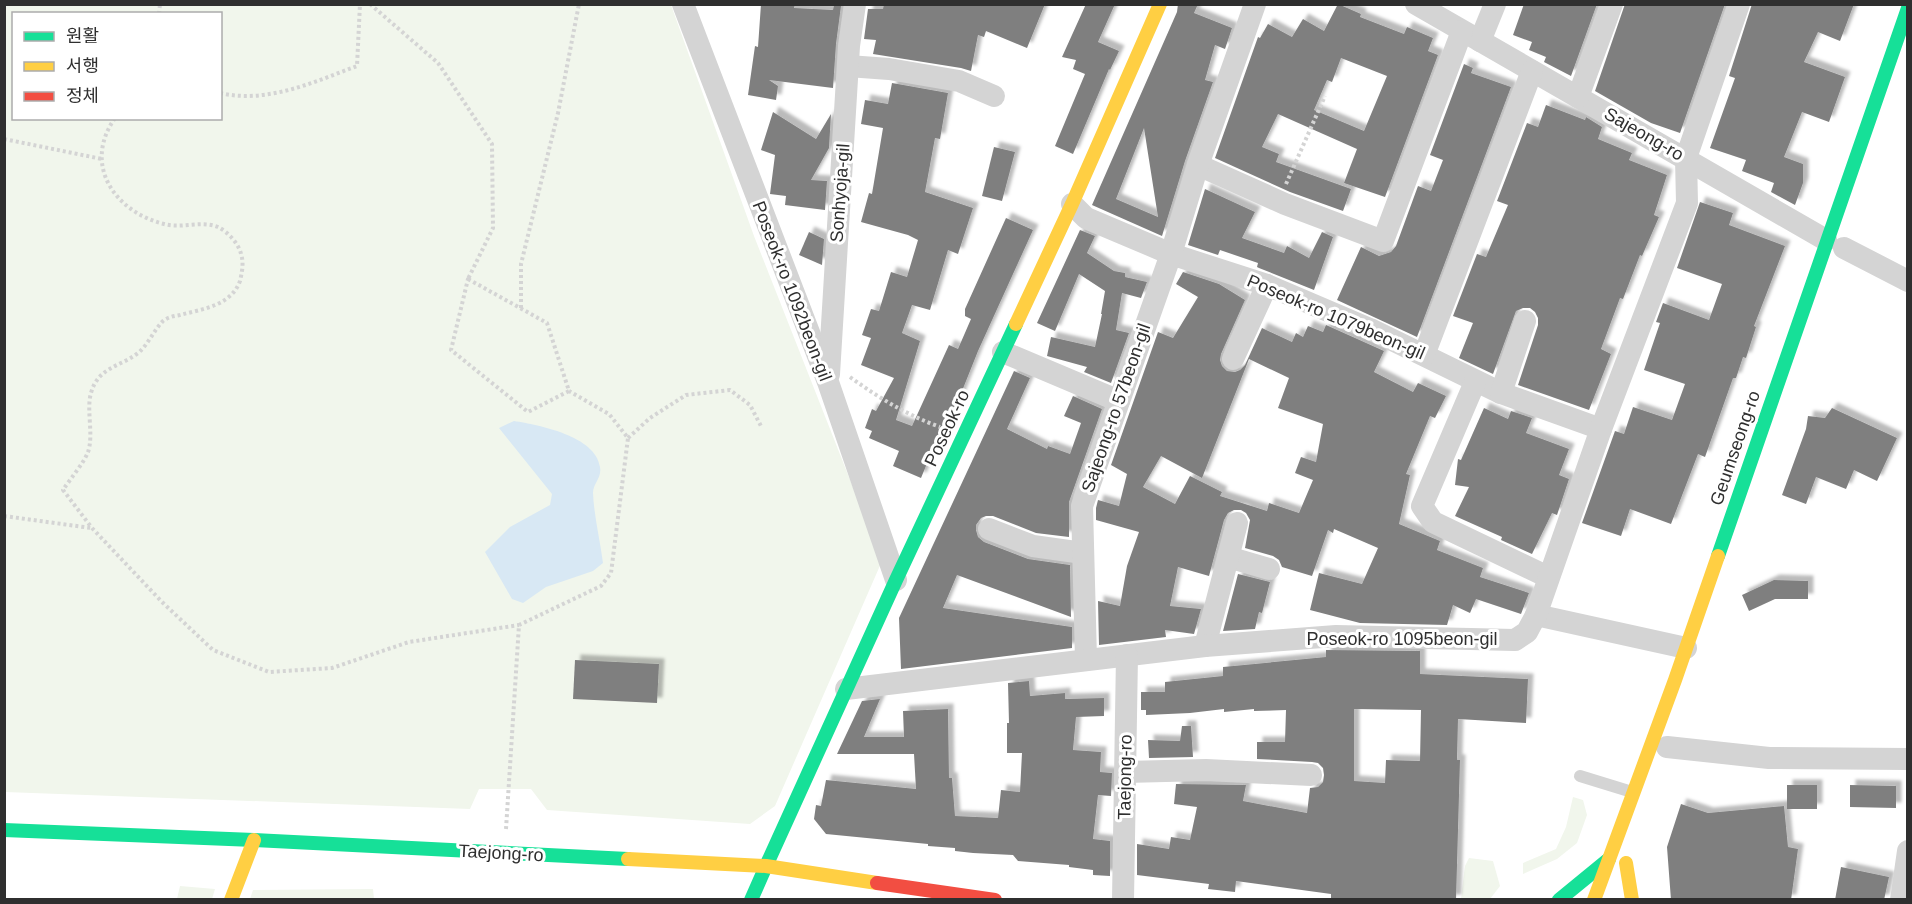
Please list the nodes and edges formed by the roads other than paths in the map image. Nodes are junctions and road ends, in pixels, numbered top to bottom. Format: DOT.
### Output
graph roads {
  1 [pos="683,4"];
  2 [pos="855,4"];
  3 [pos="1160,4"];
  4 [pos="1255,4"];
  5 [pos="1416,4"];
  6 [pos="1495,4"];
  7 [pos="1612,4"];
  8 [pos="1739,4"];
  9 [pos="1908,8"];
  10 [pos="1471,36"];
  11 [pos="848,66"];
  12 [pos="1532,71"];
  13 [pos="994,96"];
  14 [pos="1578,97"];
  15 [pos="1686,158"];
  16 [pos="1198,165"];
  17 [pos="1072,204"];
  18 [pos="1840,246"];
  19 [pos="1171,254"];
  20 [pos="1908,281"];
  21 [pos="1267,285"];
  22 [pos="1525,321"];
  23 [pos="1003,352"];
  24 [pos="1424,355"];
  25 [pos="1233,359"];
  26 [pos="829,372"];
  27 [pos="1475,382"];
  28 [pos="1501,393"];
  29 [pos="1119,401"];
  30 [pos="1601,429"];
  31 [pos="1237,523"];
  32 [pos="989,529"];
  33 [pos="1083,553"];
  34 [pos="1228,557"];
  35 [pos="1269,570"];
  36 [pos="1548,577"];
  37 [pos="896,580"];
  38 [pos="1536,615"];
  39 [pos="1205,646"];
  40 [pos="1686,648"];
  41 [pos="1127,655"];
  42 [pos="1086,659"];
  43 [pos="846,689"];
  44 [pos="1667,747"];
  45 [pos="1908,759"];
  46 [pos="1125,772"];
  47 [pos="1311,775"];
  48 [pos="1580,776"];
  49 [pos="1633,792"];
  50 [pos="1649,798"];
  51 [pos="4,830"];
  52 [pos="254,840"];
  53 [pos="1609,859"];
  54 [pos="1907,865"];
  55 [pos="766,866"];
  56 [pos="1616,890"];
  57 [pos="231,900"];
  58 [pos="751,900"];
  59 [pos="995,900"];
  60 [pos="1123,900"];
  61 [pos="1560,900"];
  62 [pos="1594,900"];
  63 [pos="1632,900"];
  64 [pos="1901,900"];
  1 -- 26 [label="street, Poseok-ro 1092beon-gil"];
  2 -- 11 [label="street, Sonhyoja-gil"];
  3 -- 17 [label="main road, Poseok-ro"];
  4 -- 16 [label="street, Sajeong-ro 57beon-gil"];
  5 -- 10 [label="street, Sajeong-ro"];
  6 -- 10 [label="street"];
  7 -- 14 [label="street"];
  8 -- 15 [label="street"];
  9 -- 18 [label="main road, Geumseong-ro"];
  10 -- 12 [label="street, Sajeong-ro"];
  10 -- 16 [label="street"];
  11 -- 13 [label="street"];
  11 -- 26 [label="street, Sonhyoja-gil"];
  12 -- 14 [label="street, Sajeong-ro"];
  12 -- 24 [label="street"];
  14 -- 15 [label="street, Sajeong-ro"];
  15 -- 18 [label="street, Sajeong-ro"];
  15 -- 30 [label="street, Poseok-ro 1095beon-gil"];
  16 -- 19 [label="street, Sajeong-ro 57beon-gil"];
  17 -- 19 [label="street, Poseok-ro 1079beon-gil"];
  17 -- 23 [label="main road, Poseok-ro"];
  18 -- 20 [label="street, Sajeong-ro"];
  18 -- 40 [label="main road, Geumseong-ro"];
  19 -- 21 [label="street, Poseok-ro 1079beon-gil"];
  19 -- 29 [label="street, Sajeong-ro 57beon-gil"];
  21 -- 24 [label="street, Poseok-ro 1079beon-gil"];
  21 -- 25 [label="street"];
  22 -- 28 [label="street"];
  23 -- 29 [label="street"];
  23 -- 37 [label="main road, Poseok-ro"];
  24 -- 27 [label="street, Poseok-ro 1079beon-gil"];
  26 -- 37 [label="street, Poseok-ro 1092beon-gil"];
  27 -- 28 [label="street, Poseok-ro 1079beon-gil"];
  27 -- 36 [label="street"];
  28 -- 30 [label="street, Poseok-ro 1079beon-gil"];
  29 -- 33 [label="street, Sajeong-ro 57beon-gil"];
  30 -- 36 [label="street, Poseok-ro 1095beon-gil"];
  31 -- 34 [label="street"];
  32 -- 33 [label="street"];
  33 -- 42 [label="street, Sajeong-ro 57beon-gil"];
  34 -- 35 [label="street"];
  34 -- 39 [label="street"];
  36 -- 38 [label="street, Poseok-ro 1095beon-gil"];
  37 -- 43 [label="main road, Poseok-ro"];
  38 -- 39 [label="street, Poseok-ro 1095beon-gil"];
  38 -- 40 [label="street"];
  39 -- 41 [label="street, Poseok-ro 1095beon-gil"];
  40 -- 49 [label="main road, Geumseong-ro"];
  41 -- 42 [label="street, Poseok-ro 1095beon-gil"];
  41 -- 46 [label="street, Taejong-ro"];
  42 -- 43 [label="street, Poseok-ro 1095beon-gil"];
  43 -- 55 [label="main road, Poseok-ro"];
  44 -- 45 [label="street"];
  46 -- 47 [label="street"];
  46 -- 60 [label="street, Taejong-ro"];
  48 -- 49 [label="lane"];
  49 -- 50 [label="main road"];
  49 -- 53 [label="main road, Geumseong-ro"];
  51 -- 52 [label="main road, Taejong-ro"];
  52 -- 55 [label="main road, Taejong-ro"];
  52 -- 57 [label="main road"];
  53 -- 61 [label="main road"];
  53 -- 62 [label="main road, Geumseong-ro"];
  54 -- 64 [label="street"];
  55 -- 58 [label="main road, Poseok-ro"];
  55 -- 59 [label="main road, Taejong-ro"];
  56 -- 63 [label="main road"];
}
